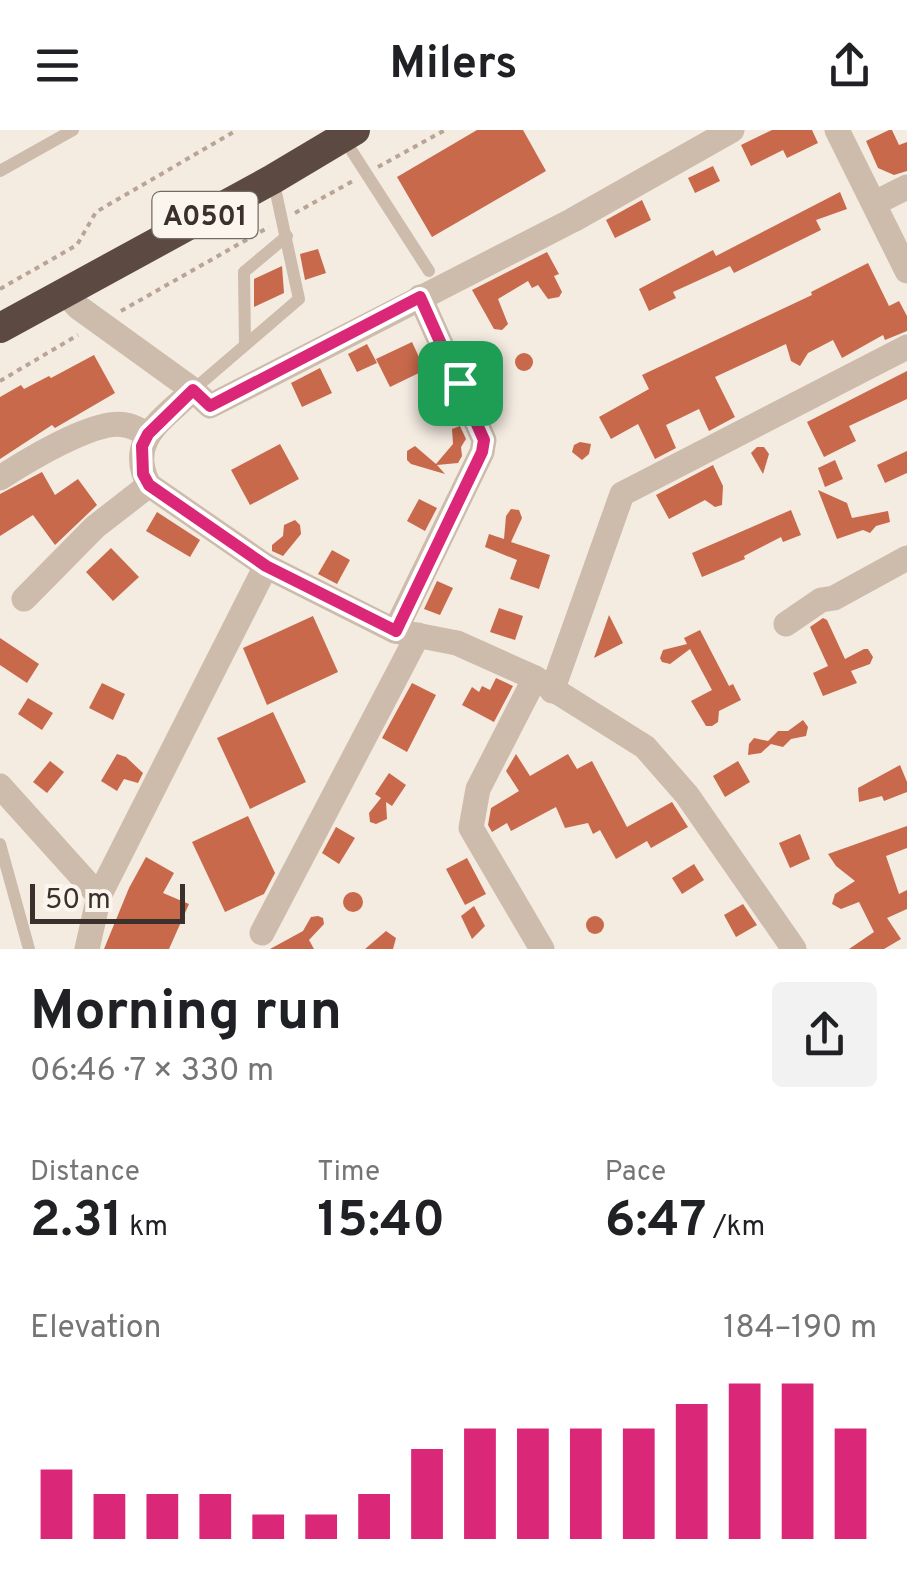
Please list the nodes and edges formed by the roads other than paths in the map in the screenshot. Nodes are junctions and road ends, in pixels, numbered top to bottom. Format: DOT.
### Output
graph roads {
  1 [pos="72,130"];
  2 [pos="732,130"];
  3 [pos="837,130"];
  4 [pos="349,134"];
  5 [pos="0,171"];
  6 [pos="272,180"];
  7 [pos="907,188"];
  8 [pos="876,202"];
  9 [pos="287,236"];
  10 [pos="429,271"];
  11 [pos="907,272"];
  12 [pos="64,292"];
  13 [pos="420,297"];
  14 [pos="0,328"];
  15 [pos="245,345"];
  16 [pos="907,347"];
  17 [pos="193,390"];
  18 [pos="148,434"];
  19 [pos="0,478"];
  20 [pos="149,485"];
  21 [pos="907,558"];
  22 [pos="266,566"];
  23 [pos="24,599"];
  24 [pos="786,624"];
  25 [pos="407,633"];
  26 [pos="544,685"];
  27 [pos="0,786"];
  28 [pos="0,844"];
  29 [pos="99,896"];
  30 [pos="262,933"];
  31 [pos="29,949"];
  32 [pos="87,949"];
  33 [pos="542,949"];
  34 [pos="794,949"];
  1 -- 5 [label="lane"];
  2 -- 13 [label="street"];
  3 -- 8 [label="street"];
  4 -- 6 [label="highway, A0501"];
  4 -- 10 [label="lane"];
  6 -- 9 [label="lane"];
  6 -- 12 [label="highway, A0501"];
  7 -- 8 [label="street"];
  8 -- 11 [label="street"];
  9 -- 15 [label="lane"];
  9 -- 15 [label="lane"];
  12 -- 14 [label="highway, A0501"];
  12 -- 17 [label="street"];
  13 -- 17 [label="street"];
  13 -- 25 [label="street"];
  15 -- 17 [label="lane"];
  16 -- 26 [label="street"];
  17 -- 18 [label="street"];
  18 -- 19 [label="street"];
  18 -- 20 [label="street"];
  20 -- 22 [label="street"];
  20 -- 23 [label="street"];
  21 -- 24 [label="street"];
  22 -- 25 [label="street"];
  22 -- 29 [label="street"];
  25 -- 26 [label="street"];
  25 -- 30 [label="street"];
  26 -- 33 [label="street"];
  26 -- 34 [label="street"];
  27 -- 29 [label="street"];
  28 -- 31 [label="lane"];
  29 -- 32 [label="street"];
}
